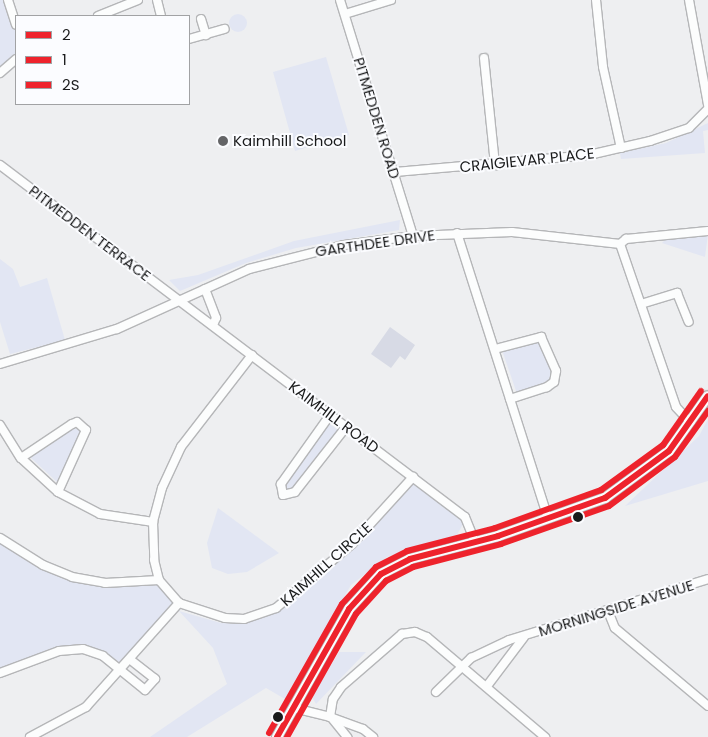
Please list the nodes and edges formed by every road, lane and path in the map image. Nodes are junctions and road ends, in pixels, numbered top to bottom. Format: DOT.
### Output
graph roads {
  1 [pos="8,0"];
  2 [pos="138,0"];
  3 [pos="157,0"];
  4 [pos="340,0"];
  5 [pos="391,0"];
  6 [pos="596,0"];
  7 [pos="690,0"];
  8 [pos="116,4"];
  9 [pos="345,14"];
  10 [pos="100,15"];
  11 [pos="161,15"];
  12 [pos="201,19"];
  13 [pos="15,22"];
  14 [pos="225,29"];
  15 [pos="206,35"];
  16 [pos="190,40"];
  17 [pos="484,58"];
  18 [pos="15,61"];
  19 [pos="0,73"];
  20 [pos="708,105"];
  21 [pos="708,109"];
  22 [pos="621,148"];
  23 [pos="0,165"];
  24 [pos="495,165"];
  25 [pos="395,172"];
  26 [pos="708,231"];
  27 [pos="457,233"];
  28 [pos="413,236"];
  29 [pos="620,244"];
  30 [pos="204,288"];
  31 [pos="180,301"];
  32 [pos="641,304"];
  33 [pos="689,322"];
  34 [pos="213,325"];
  35 [pos="495,348"];
  36 [pos="252,356"];
  37 [pos="0,364"];
  38 [pos="708,396"];
  39 [pos="510,399"];
  40 [pos="330,415"];
  41 [pos="690,422"];
  42 [pos="0,425"];
  43 [pos="346,427"];
  44 [pos="21,458"];
  45 [pos="413,477"];
  46 [pos="58,492"];
  47 [pos="548,519"];
  48 [pos="152,522"];
  49 [pos="0,538"];
  50 [pos="475,542"];
  51 [pos="159,580"];
  52 [pos="708,580"];
  53 [pos="179,603"];
  54 [pos="608,611"];
  55 [pos="524,637"];
  56 [pos="131,660"];
  57 [pos="461,665"];
  58 [pos="122,671"];
  59 [pos="0,673"];
  60 [pos="487,686"];
  61 [pos="436,692"];
  62 [pos="708,706"];
  63 [pos="294,708"];
  64 [pos="330,717"];
  65 [pos="30,737"];
  66 [pos="277,737"];
  67 [pos="347,737"];
  68 [pos="373,737"];
  69 [pos="545,737"];
  1 -- 13 [label="street"];
  2 -- 8 [label="street"];
  3 -- 11 [label="street"];
  4 -- 9 [label="street, PITMEDDEN ROAD"];
  5 -- 9 [label="street"];
  6 -- 22 [label="street"];
  7 -- 20 [label="street"];
  8 -- 10 [label="street"];
  9 -- 25 [label="street, PITMEDDEN ROAD"];
  12 -- 15 [label="street"];
  14 -- 15 [label="street"];
  15 -- 16 [label="street"];
  17 -- 24 [label="street"];
  18 -- 19 [label="street"];
  21 -- 22 [label="street, CRAIGIEVAR PLACE"];
  22 -- 24 [label="street, CRAIGIEVAR PLACE"];
  23 -- 31 [label="street, PITMEDDEN TERRACE"];
  24 -- 25 [label="street, CRAIGIEVAR PLACE"];
  25 -- 28 [label="street, PITMEDDEN ROAD"];
  26 -- 29 [label="street, GARTHDEE DRIVE"];
  27 -- 28 [label="street, GARTHDEE DRIVE"];
  27 -- 29 [label="street, GARTHDEE DRIVE"];
  27 -- 35 [label="street"];
  28 -- 30 [label="street, GARTHDEE DRIVE"];
  29 -- 32 [label="street"];
  30 -- 31 [label="street, GARTHDEE DRIVE"];
  30 -- 34 [label="street"];
  31 -- 34 [label="street, KAIMHILL ROAD"];
  31 -- 37 [label="street, GARTHDEE DRIVE"];
  32 -- 33 [label="street"];
  32 -- 41 [label="street"];
  34 -- 36 [label="street, KAIMHILL ROAD"];
  35 -- 39 [label="street"];
  35 -- 39 [label="street"];
  36 -- 40 [label="street, KAIMHILL ROAD"];
  36 -- 48 [label="street"];
  38 -- 41 [label="street"];
  39 -- 47 [label="street"];
  40 -- 43 [label="street, KAIMHILL ROAD"];
  40 -- 43 [label="street"];
  41 -- 47 [label="street"];
  42 -- 44 [label="street"];
  43 -- 45 [label="street, KAIMHILL ROAD"];
  44 -- 46 [label="street"];
  44 -- 46 [label="street"];
  45 -- 50 [label="street, KAIMHILL ROAD"];
  45 -- 53 [label="street, KAIMHILL CIRCLE"];
  46 -- 48 [label="street"];
  47 -- 50 [label="street"];
  48 -- 51 [label="street"];
  49 -- 51 [label="street"];
  50 -- 63 [label="street"];
  51 -- 53 [label="street"];
  52 -- 54 [label="street, MORNINGSIDE AVENUE"];
  53 -- 56 [label="street"];
  54 -- 55 [label="street, MORNINGSIDE AVENUE"];
  54 -- 62 [label="street"];
  55 -- 57 [label="street, MORNINGSIDE AVENUE"];
  55 -- 60 [label="street, MORNINGSIDE AVENUE"];
  56 -- 58 [label="street"];
  56 -- 58 [label="street"];
  57 -- 60 [label="street"];
  57 -- 61 [label="street, MORNINGSIDE AVENUE"];
  57 -- 64 [label="street"];
  58 -- 59 [label="street"];
  58 -- 65 [label="street"];
  60 -- 69 [label="street"];
  63 -- 64 [label="street"];
  63 -- 66 [label="street"];
  64 -- 67 [label="street"];
  64 -- 68 [label="street"];
}
